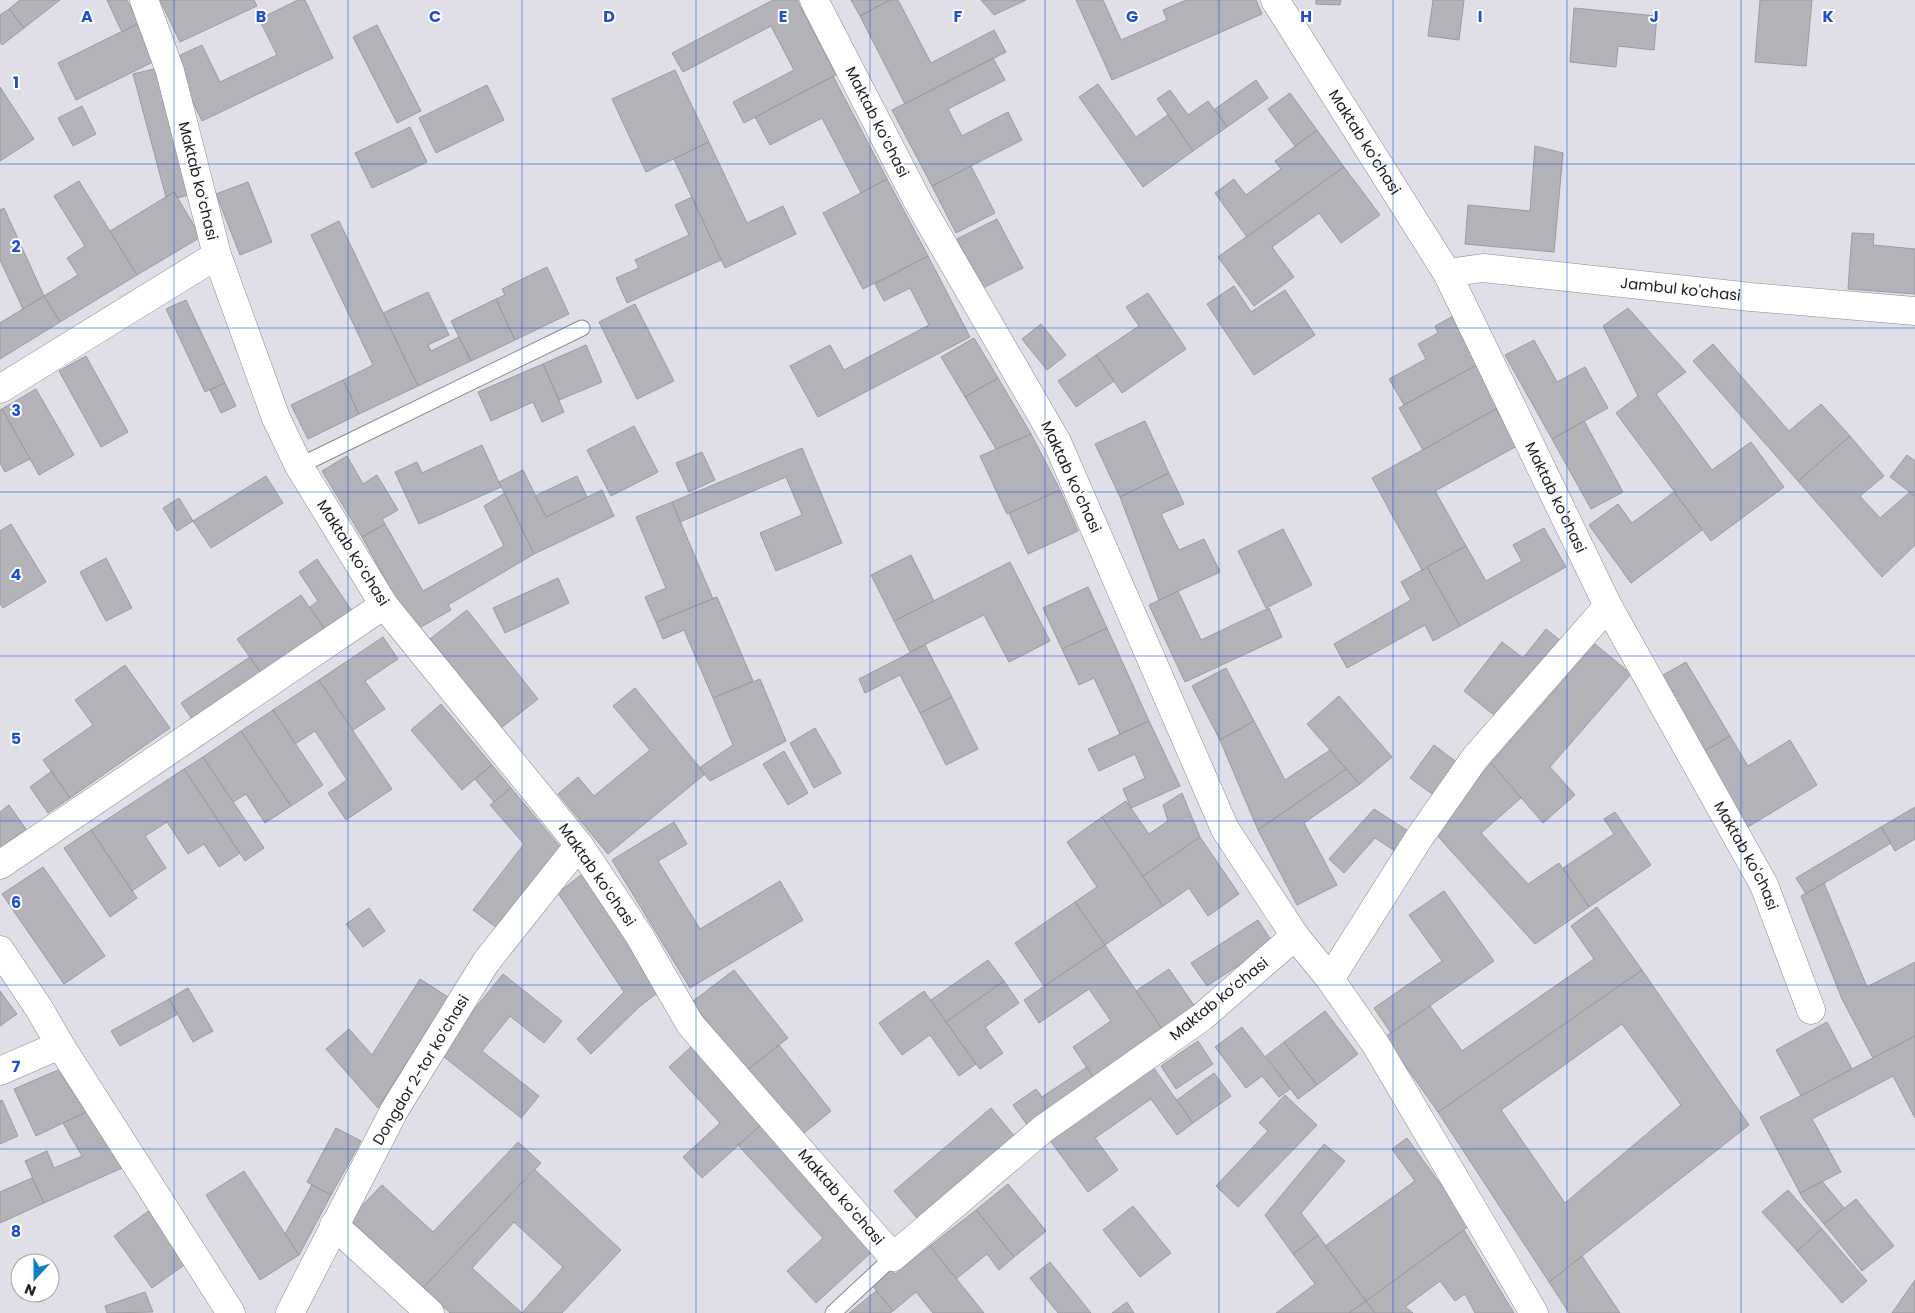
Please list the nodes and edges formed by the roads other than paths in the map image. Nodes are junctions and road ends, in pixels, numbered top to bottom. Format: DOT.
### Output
graph roads {
  1 [pos="144,0"];
  2 [pos="814,0"];
  3 [pos="1275,0"];
  4 [pos="216,255"];
  5 [pos="1447,273"];
  6 [pos="1915,311"];
  7 [pos="582,328"];
  8 [pos="0,390"];
  9 [pos="299,466"];
  10 [pos="384,605"];
  11 [pos="1608,606"];
  12 [pos="579,845"];
  13 [pos="0,865"];
  14 [pos="1295,936"];
  15 [pos="0,950"];
  16 [pos="1330,979"];
  17 [pos="1811,1010"];
  18 [pos="60,1045"];
  19 [pos="0,1071"];
  20 [pos="334,1225"];
  21 [pos="893,1257"];
  22 [pos="231,1313"];
  23 [pos="290,1313"];
  24 [pos="430,1313"];
  25 [pos="833,1313"];
  26 [pos="1534,1313"];
  1 -- 4 [label="street, Maktab koʻchasi"];
  2 -- 14 [label="street, Maktab koʻchasi"];
  3 -- 5 [label="street, Maktab ko'chasi"];
  4 -- 8 [label="street"];
  4 -- 9 [label="street, Maktab koʻchasi"];
  5 -- 6 [label="street, Jambul ko'chasi"];
  5 -- 11 [label="street, Maktab ko'chasi"];
  7 -- 9 [label="lane"];
  9 -- 10 [label="street, Maktab koʻchasi"];
  10 -- 12 [label="street, Maktab koʻchasi"];
  10 -- 13 [label="street"];
  11 -- 16 [label="street"];
  11 -- 17 [label="street, Maktab ko'chasi"];
  12 -- 20 [label="street, Dongdor 2-tor koʼchasi"];
  12 -- 21 [label="street, Maktab koʻchasi"];
  14 -- 16 [label="street, Maktab koʻchasi"];
  14 -- 21 [label="street, Maktab koʻchasi"];
  15 -- 18 [label="street"];
  16 -- 26 [label="street, Maktab koʻchasi"];
  18 -- 19 [label="street"];
  18 -- 22 [label="street"];
  20 -- 23 [label="street, Dongdor 2-tor koʼchasi"];
  20 -- 24 [label="street"];
  21 -- 25 [label="lane"];
}
